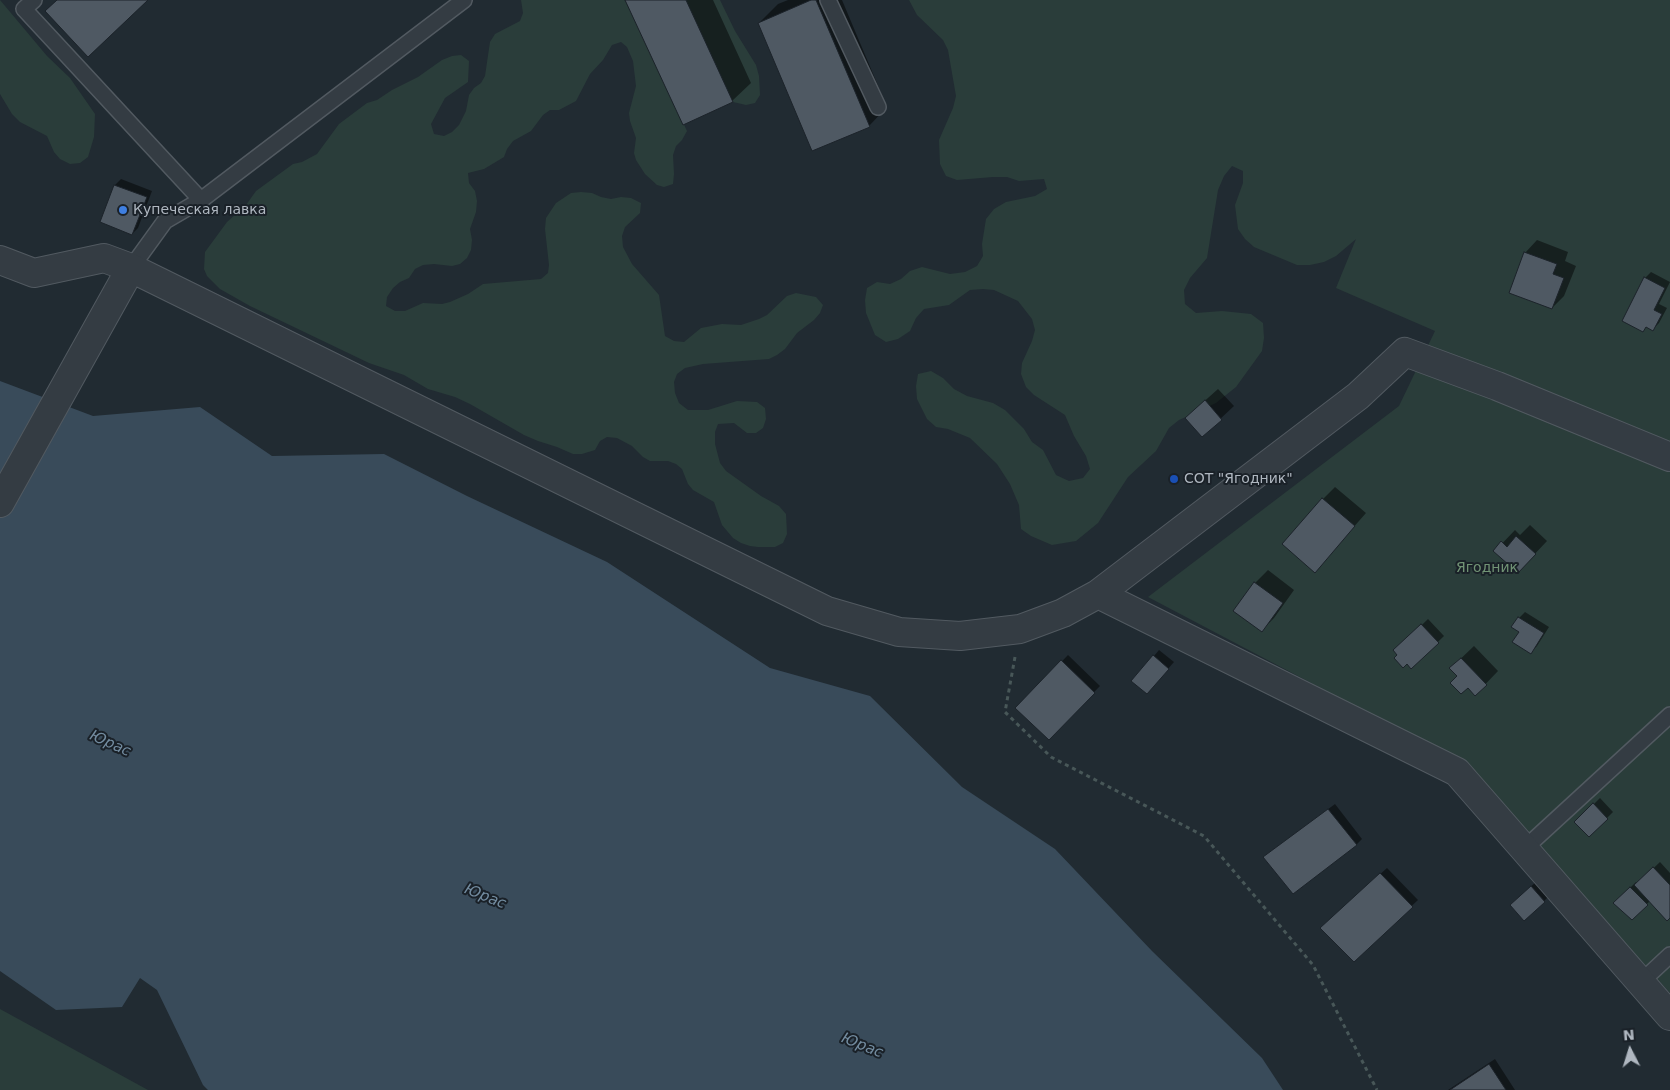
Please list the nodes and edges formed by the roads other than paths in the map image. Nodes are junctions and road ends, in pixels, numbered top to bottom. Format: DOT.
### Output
graph roads {
  1 [pos="464,0"];
  2 [pos="828,0"];
  3 [pos="24,3"];
  4 [pos="878,106"];
  5 [pos="201,200"];
  6 [pos="0,260"];
  7 [pos="131,268"];
  8 [pos="1670,457"];
  9 [pos="0,503"];
  10 [pos="1098,594"];
  11 [pos="1670,715"];
  12 [pos="1524,849"];
  13 [pos="1670,956"];
  14 [pos="1641,982"];
  15 [pos="1670,1016"];
  1 -- 5 [label="lane"];
  2 -- 4 [label="lane"];
  3 -- 5 [label="lane"];
  5 -- 7 [label="lane"];
  6 -- 7 [label="street"];
  7 -- 9 [label="street"];
  7 -- 10 [label="street"];
  8 -- 10 [label="street"];
  10 -- 12 [label="street"];
  11 -- 12 [label="lane"];
  12 -- 14 [label="street"];
  13 -- 14 [label="lane"];
  14 -- 15 [label="street"];
}
